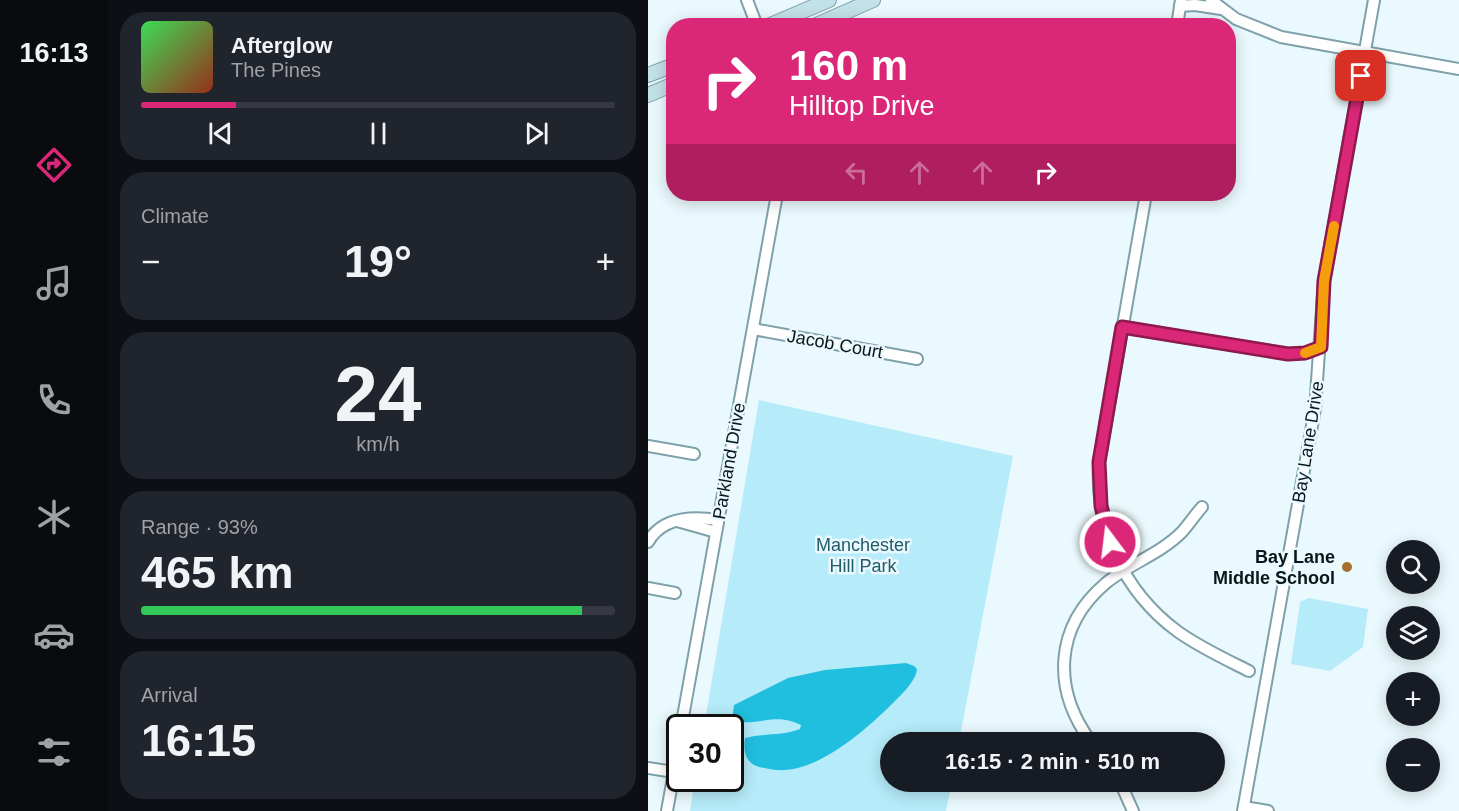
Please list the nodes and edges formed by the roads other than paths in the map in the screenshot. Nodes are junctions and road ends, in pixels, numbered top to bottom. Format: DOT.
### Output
graph roads {
  1 [pos="747,0"];
  2 [pos="829,0"];
  3 [pos="873,0"];
  4 [pos="1211,0"];
  5 [pos="1374,0"];
  6 [pos="1181,3"];
  7 [pos="1221,9"];
  8 [pos="754,18"];
  9 [pos="787,18"];
  10 [pos="832,18"];
  11 [pos="1178,18"];
  12 [pos="1365,52"];
  13 [pos="666,68"];
  14 [pos="1459,69"];
  15 [pos="648,75"];
  16 [pos="666,87"];
  17 [pos="648,95"];
  18 [pos="776,201"];
  19 [pos="1145,201"];
  20 [pos="1122,327"];
  21 [pos="753,329"];
  22 [pos="1321,347"];
  23 [pos="917,359"];
  24 [pos="648,447"];
  25 [pos="694,454"];
  26 [pos="1202,507"];
  27 [pos="718,520"];
  28 [pos="677,521"];
  29 [pos="716,532"];
  30 [pos="649,539"];
  31 [pos="1123,572"];
  32 [pos="648,588"];
  33 [pos="675,593"];
  34 [pos="1249,671"];
  35 [pos="684,714"];
  36 [pos="1084,732"];
  37 [pos="648,768"];
  38 [pos="666,771"];
  39 [pos="670,792"];
  40 [pos="1124,792"];
  41 [pos="1244,809"];
  42 [pos="667,811"];
  43 [pos="1133,811"];
  44 [pos="1268,811"];
  1 -- 8 [label="street"];
  2 -- 9 [label="main road"];
  3 -- 10 [label="main road"];
  4 -- 7 [label="street"];
  5 -- 12 [label="street, Bay Lane Drive"];
  6 -- 7 [label="street"];
  6 -- 11 [label="street"];
  7 -- 12 [label="street"];
  12 -- 14 [label="street"];
  12 -- 22 [label="street, Bay Lane Drive"];
  13 -- 15 [label="main road"];
  16 -- 17 [label="main road"];
  18 -- 21 [label="street, Parkland Drive"];
  19 -- 20 [label="street"];
  20 -- 22 [label="street"];
  20 -- 31 [label="street"];
  21 -- 23 [label="street, Jacob Court"];
  21 -- 27 [label="street, Parkland Drive"];
  22 -- 41 [label="street, Bay Lane Drive"];
  24 -- 25 [label="street"];
  26 -- 31 [label="street"];
  27 -- 28 [label="street"];
  27 -- 29 [label="street, Parkland Drive"];
  28 -- 29 [label="street"];
  28 -- 30 [label="street"];
  29 -- 35 [label="street, Parkland Drive"];
  31 -- 34 [label="street"];
  31 -- 36 [label="street"];
  32 -- 33 [label="street"];
  37 -- 38 [label="street"];
  39 -- 42 [label="street"];
  40 -- 43 [label="street"];
  41 -- 44 [label="street"];
}
